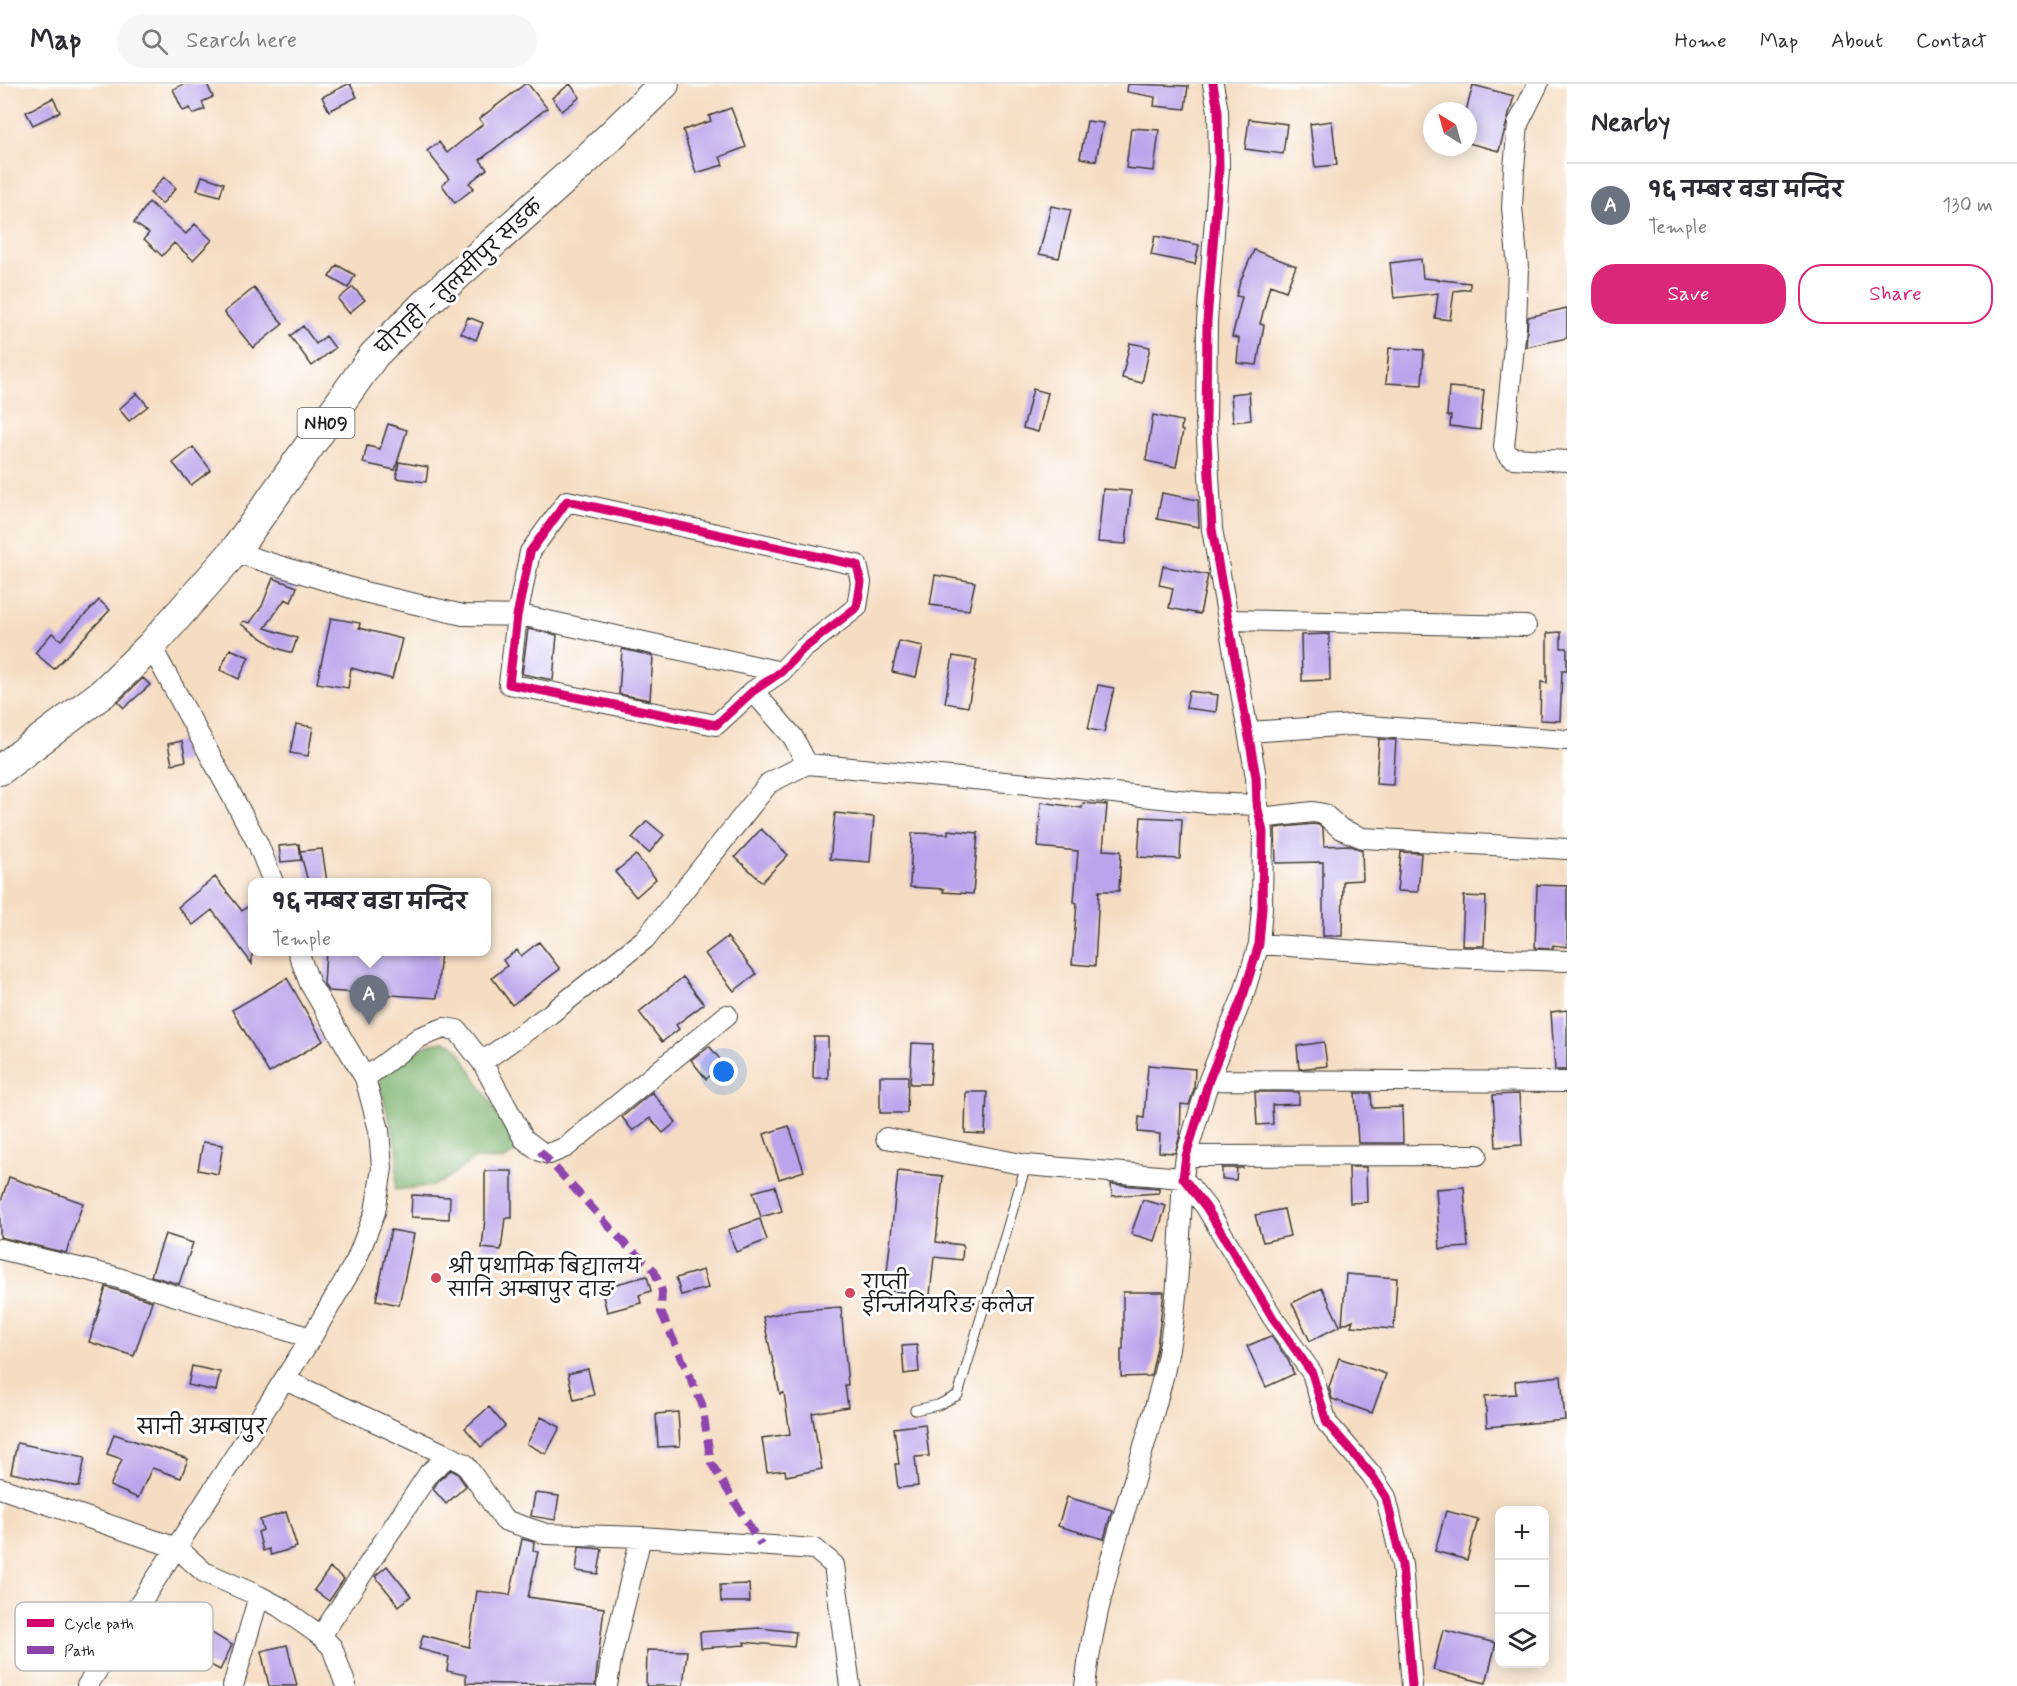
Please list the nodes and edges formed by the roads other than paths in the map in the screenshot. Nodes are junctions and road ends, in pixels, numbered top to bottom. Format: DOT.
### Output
graph roads {
  1 [pos="664,84"];
  2 [pos="1213,84"];
  3 [pos="1538,84"];
  4 [pos="1567,461"];
  5 [pos="234,552"];
  6 [pos="517,616"];
  7 [pos="1228,620"];
  8 [pos="1526,626"];
  9 [pos="151,646"];
  10 [pos="781,672"];
  11 [pos="753,691"];
  12 [pos="1248,732"];
  13 [pos="1567,740"];
  14 [pos="807,764"];
  15 [pos="0,770"];
  16 [pos="1259,812"];
  17 [pos="1567,849"];
  18 [pos="271,878"];
  19 [pos="1259,944"];
  20 [pos="300,956"];
  21 [pos="1567,961"];
  22 [pos="727,1015"];
  23 [pos="482,1062"];
  24 [pos="365,1078"];
  25 [pos="1209,1080"];
  26 [pos="1567,1082"];
  27 [pos="886,1138"];
  28 [pos="1477,1155"];
  29 [pos="1186,1156"];
  30 [pos="1026,1165"];
  31 [pos="1183,1178"];
  32 [pos="0,1249"];
  33 [pos="312,1338"];
  34 [pos="285,1380"];
  35 [pos="915,1410"];
  36 [pos="449,1456"];
  37 [pos="0,1488"];
  38 [pos="641,1537"];
  39 [pos="177,1548"];
  40 [pos="259,1596"];
  41 [pos="142,1602"];
  42 [pos="321,1636"];
  43 [pos="97,1671"];
  44 [pos="87,1686"];
  45 [pos="233,1686"];
  46 [pos="346,1686"];
  47 [pos="607,1686"];
  48 [pos="850,1686"];
  49 [pos="1085,1686"];
  50 [pos="1412,1686"];
  1 -- 5 [label="main road, घोराही - तुलसीपुर सडक / NH09"];
  2 -- 7 [label="street"];
  3 -- 4 [label="street"];
  5 -- 6 [label="street"];
  5 -- 9 [label="main road, घोराही - तुलसीपुर सडक / NH09"];
  6 -- 10 [label="street"];
  6 -- 10 [label="street"];
  6 -- 11 [label="street"];
  7 -- 8 [label="street"];
  7 -- 12 [label="street"];
  9 -- 15 [label="main road, घोराही - तुलसीपुर सडक / NH09"];
  9 -- 18 [label="street"];
  10 -- 11 [label="street"];
  11 -- 14 [label="street"];
  12 -- 13 [label="street"];
  12 -- 16 [label="street"];
  14 -- 16 [label="street"];
  14 -- 23 [label="street"];
  16 -- 17 [label="street"];
  16 -- 19 [label="street"];
  19 -- 21 [label="street"];
  19 -- 25 [label="street"];
  20 -- 24 [label="street"];
  22 -- 23 [label="street"];
  23 -- 24 [label="street"];
  24 -- 33 [label="street"];
  25 -- 26 [label="street"];
  25 -- 29 [label="street"];
  27 -- 30 [label="street"];
  28 -- 29 [label="street"];
  29 -- 31 [label="street"];
  30 -- 31 [label="street"];
  30 -- 35 [label="lane"];
  31 -- 49 [label="street"];
  31 -- 50 [label="street"];
  32 -- 33 [label="street"];
  33 -- 34 [label="street"];
  34 -- 36 [label="street"];
  34 -- 39 [label="street"];
  36 -- 38 [label="street"];
  36 -- 42 [label="street"];
  37 -- 39 [label="street"];
  38 -- 47 [label="street"];
  38 -- 48 [label="street"];
  39 -- 40 [label="street"];
  39 -- 41 [label="street"];
  40 -- 42 [label="street"];
  40 -- 45 [label="street"];
  42 -- 46 [label="street"];
  43 -- 44 [label="street"];
}
